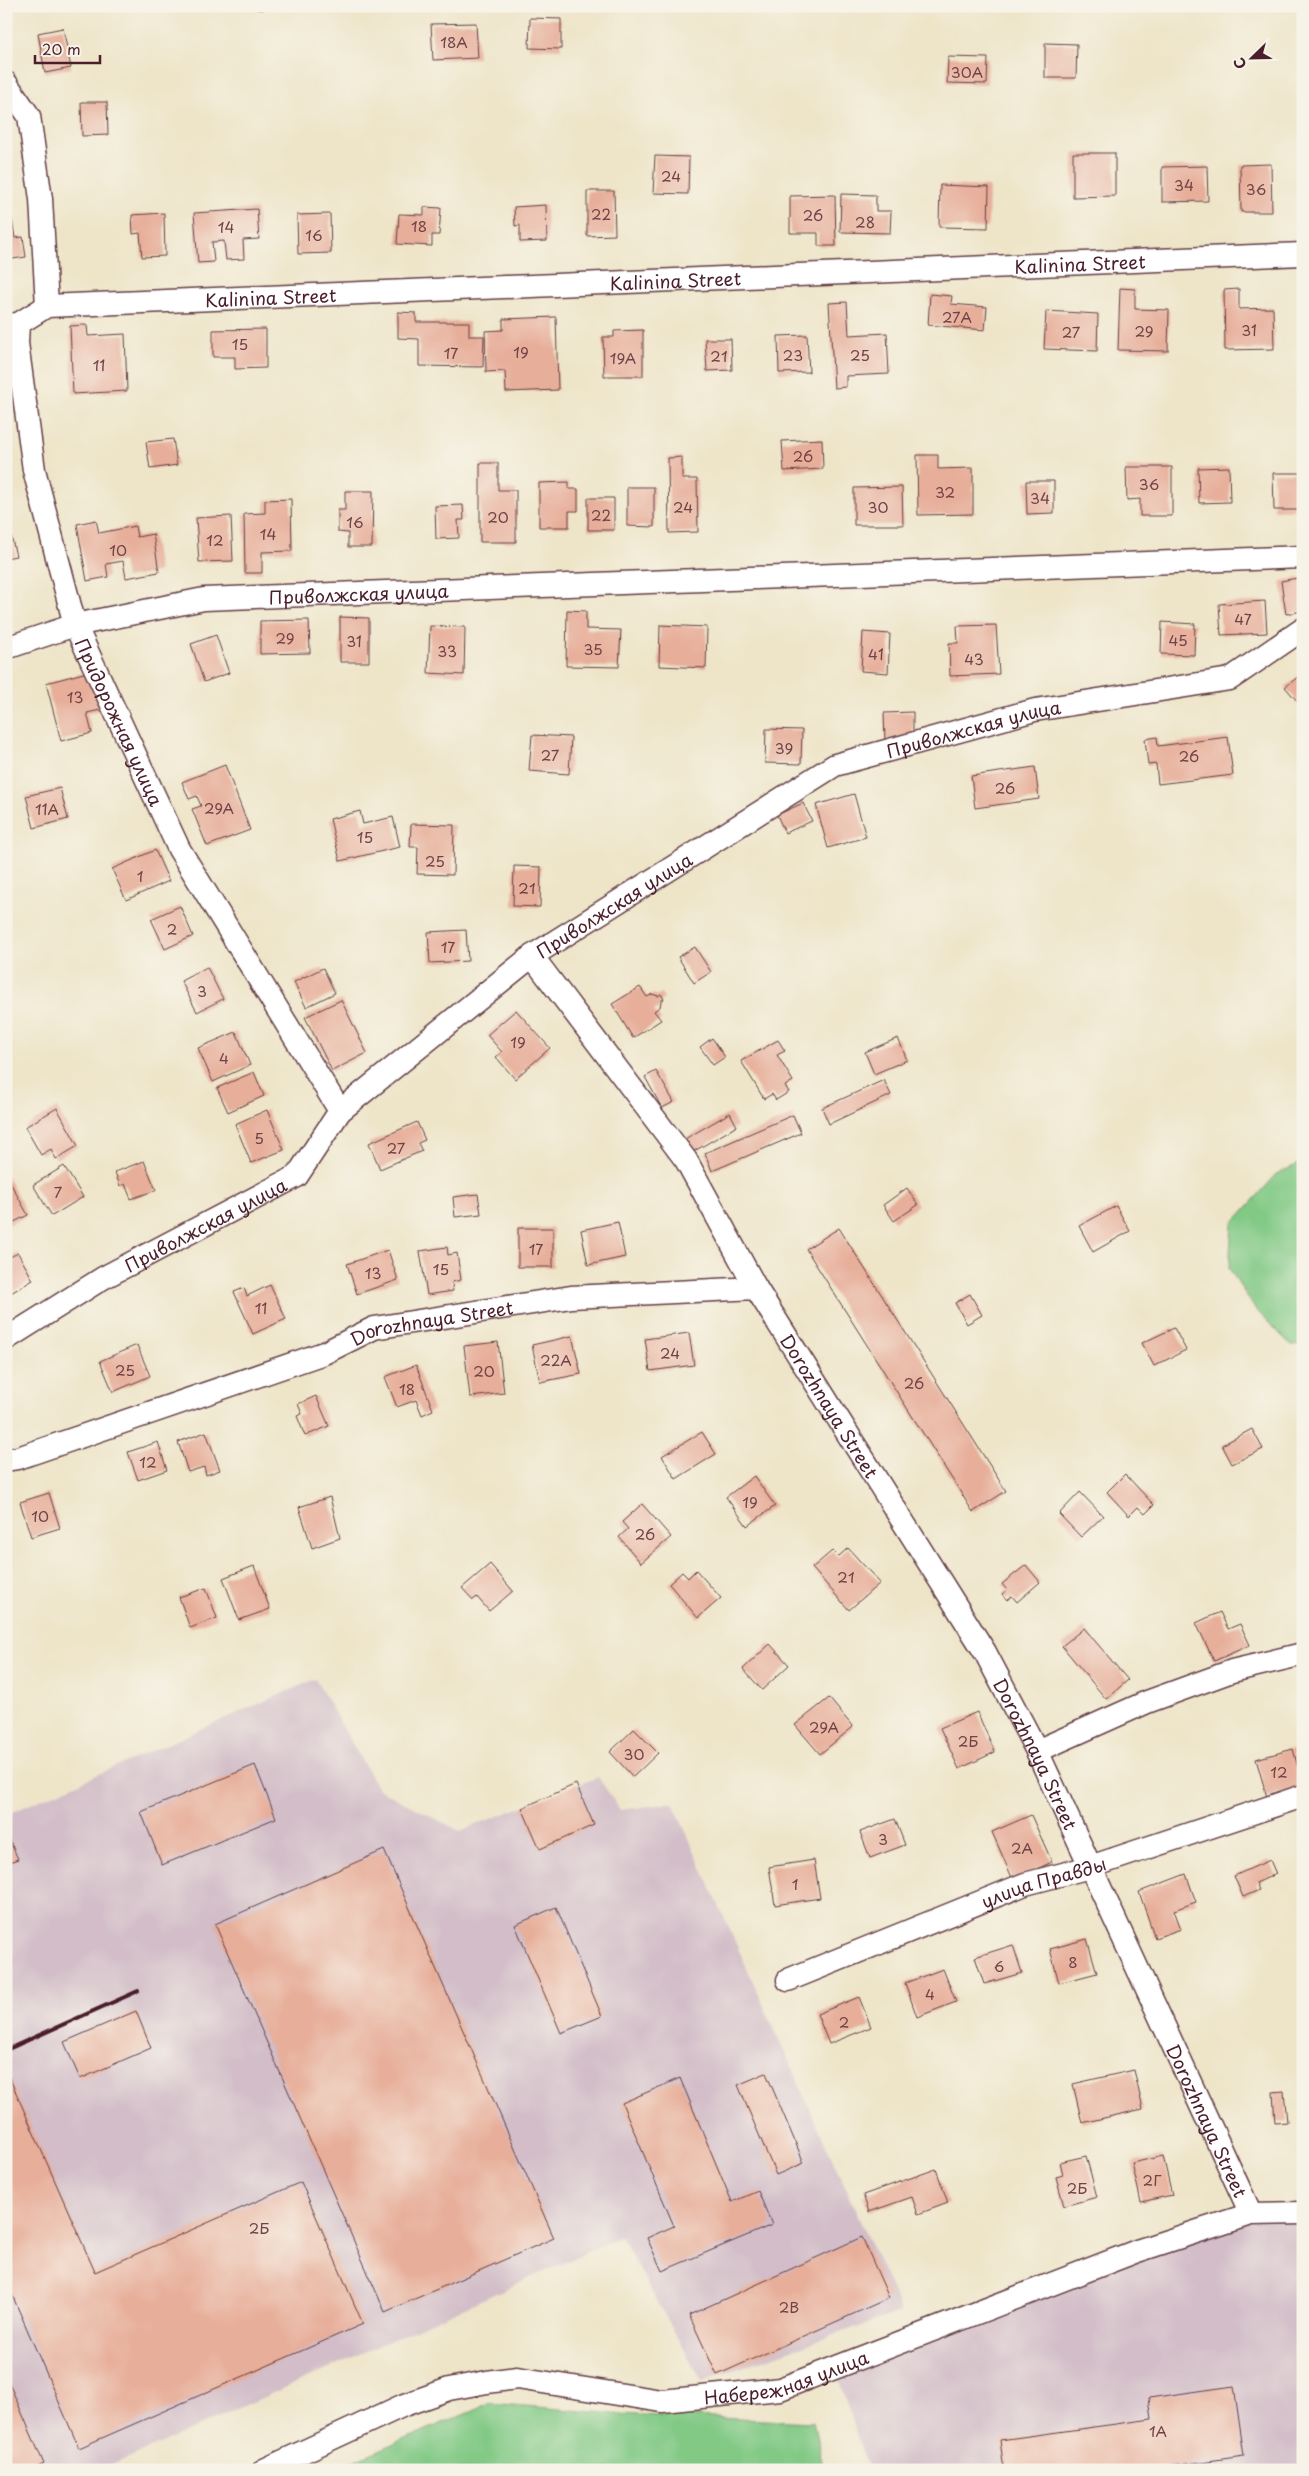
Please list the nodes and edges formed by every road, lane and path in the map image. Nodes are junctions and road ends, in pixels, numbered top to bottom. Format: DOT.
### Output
graph roads {
  1 [pos="6,82"];
  2 [pos="1303,254"];
  3 [pos="48,306"];
  4 [pos="12,324"];
  5 [pos="1303,557"];
  6 [pos="75,625"];
  7 [pos="1303,629"];
  8 [pos="6,648"];
  9 [pos="532,956"];
  10 [pos="340,1111"];
  11 [pos="756,1288"];
  12 [pos="6,1339"];
  13 [pos="6,1460"];
  14 [pos="1303,1654"];
  15 [pos="1038,1751"];
  16 [pos="1303,1796"];
  17 [pos="1090,1867"];
  18 [pos="788,1980"];
  19 [pos="1251,2214"];
  20 [pos="1303,2214"];
  21 [pos="264,2470"];
  1 -- 3 [label="street"];
  2 -- 3 [label="street, Kalinina Street"];
  3 -- 4 [label="street, Придорожная улица"];
  4 -- 6 [label="street, Придорожная улица"];
  5 -- 6 [label="street, Приволжская улица"];
  6 -- 8 [label="street, Приволжская улица"];
  6 -- 10 [label="street, Придорожная улица"];
  7 -- 9 [label="street, Приволжская улица"];
  9 -- 10 [label="street, Приволжская улица"];
  9 -- 11 [label="street"];
  10 -- 12 [label="street, Приволжская улица"];
  11 -- 13 [label="street, Dorozhnaya Street"];
  11 -- 15 [label="street, Dorozhnaya Street"];
  14 -- 15 [label="street"];
  15 -- 17 [label="street, Dorozhnaya Street"];
  16 -- 17 [label="street, улица Правды"];
  17 -- 18 [label="street, улица Правды"];
  17 -- 19 [label="street, Dorozhnaya Street"];
  19 -- 20 [label="street, Набережная улица"];
  19 -- 21 [label="street, Набережная улица"];
}
